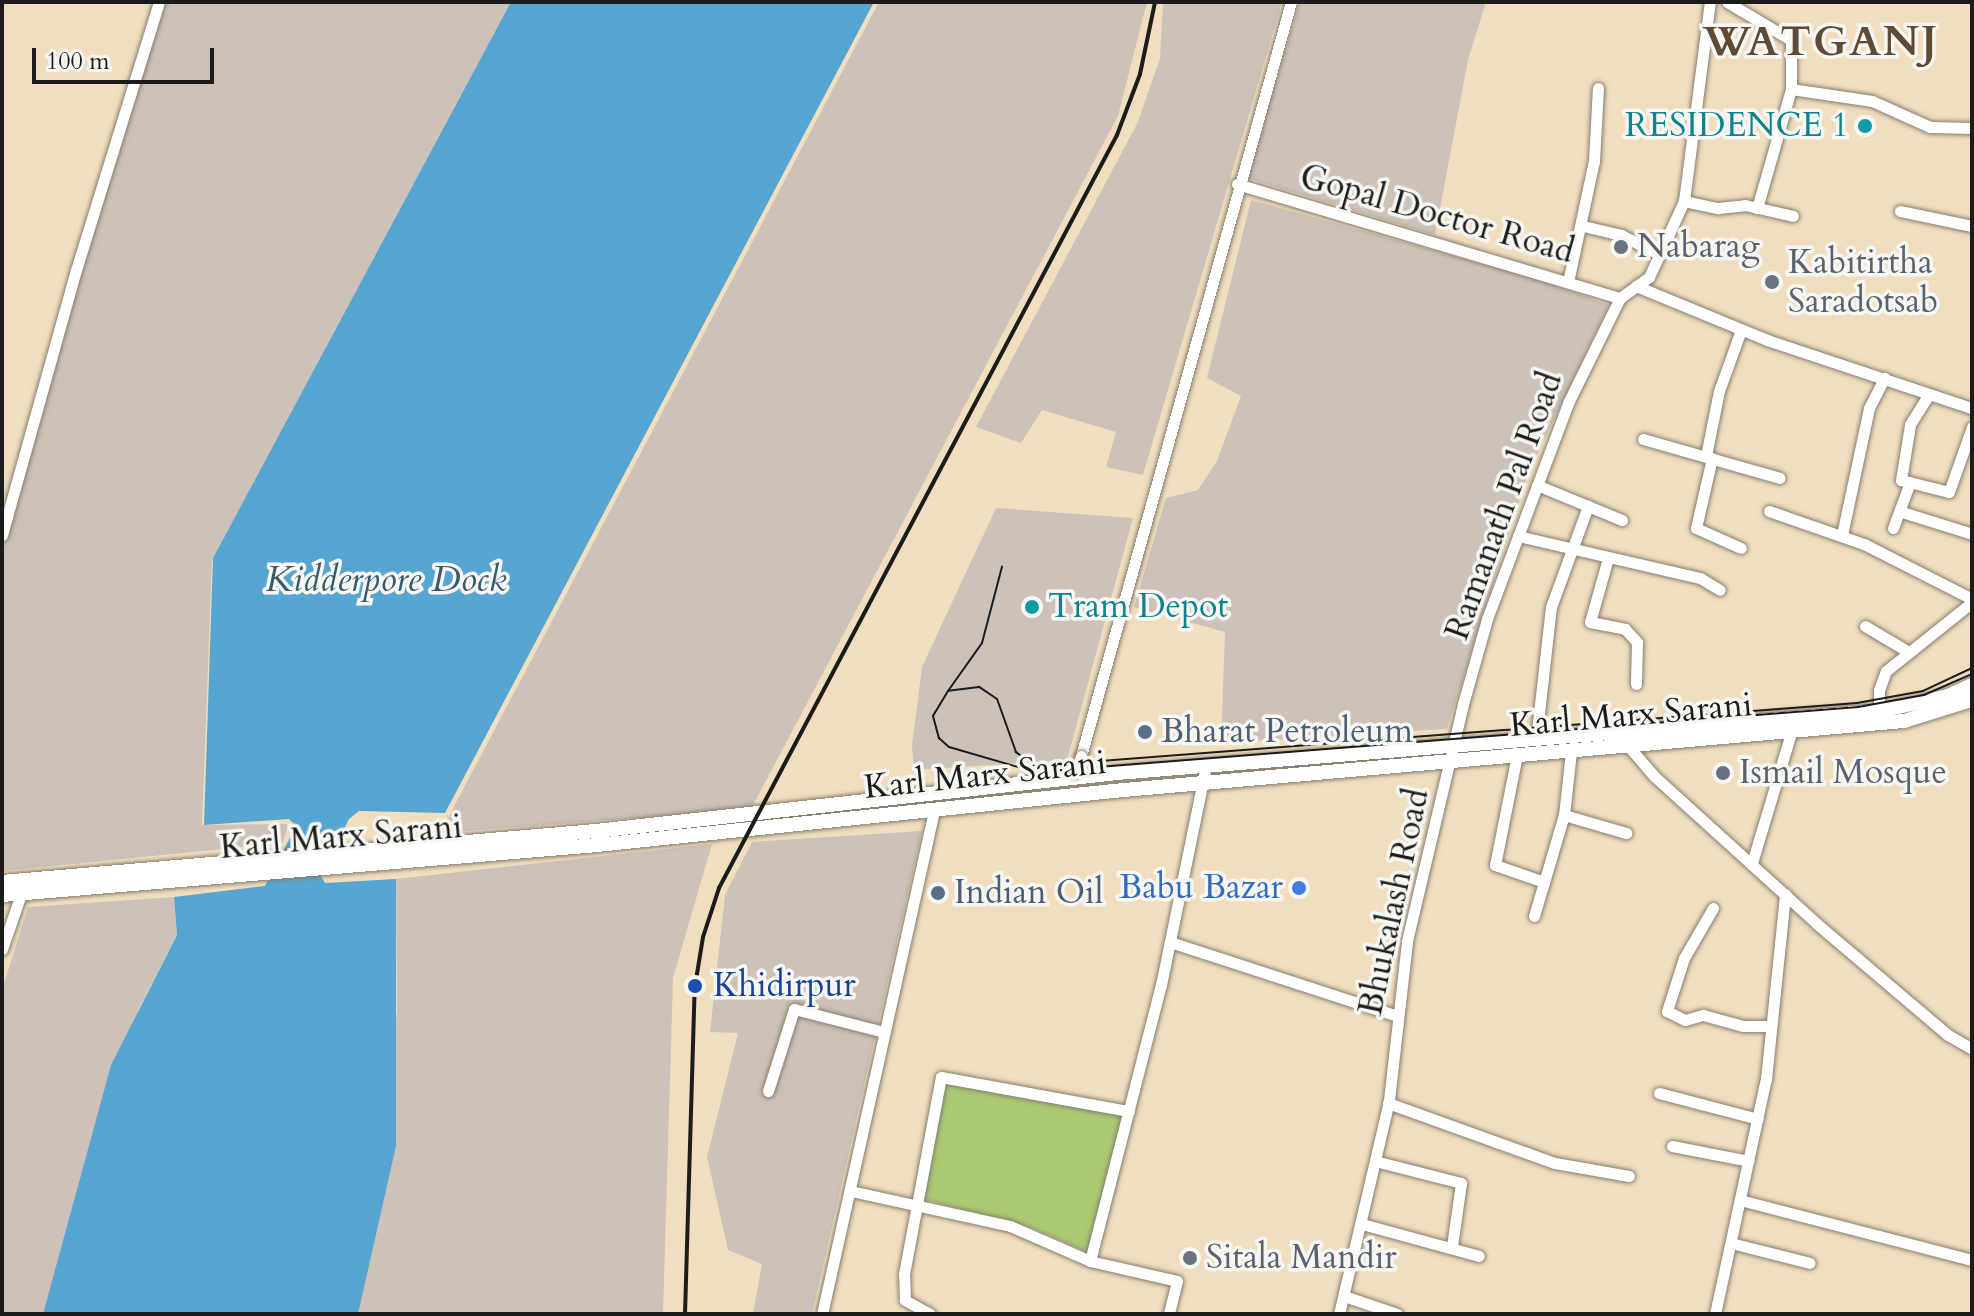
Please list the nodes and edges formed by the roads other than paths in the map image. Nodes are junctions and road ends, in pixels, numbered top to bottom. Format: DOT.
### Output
graph roads {
  1 [pos="159,2"];
  2 [pos="1291,2"];
  3 [pos="1710,2"];
  4 [pos="1727,2"];
  5 [pos="1598,88"];
  6 [pos="1791,89"];
  7 [pos="1972,128"];
  8 [pos="1237,184"];
  9 [pos="1684,201"];
  10 [pos="1757,208"];
  11 [pos="1900,211"];
  12 [pos="1793,216"];
  13 [pos="1583,226"];
  14 [pos="1972,226"];
  15 [pos="1659,254"];
  16 [pos="1568,282"];
  17 [pos="1638,286"];
  18 [pos="1620,298"];
  19 [pos="1741,330"];
  20 [pos="1884,378"];
  21 [pos="1929,394"];
  22 [pos="1972,408"];
  23 [pos="1972,427"];
  24 [pos="1643,439"];
  25 [pos="1709,457"];
  26 [pos="1780,478"];
  27 [pos="1910,482"];
  28 [pos="1537,485"];
  29 [pos="1588,506"];
  30 [pos="1769,511"];
  31 [pos="1902,512"];
  32 [pos="4,520"];
  33 [pos="1622,520"];
  34 [pos="1893,528"];
  35 [pos="1972,534"];
  36 [pos="2,535"];
  37 [pos="1842,535"];
  38 [pos="1518,536"];
  39 [pos="1741,548"];
  40 [pos="1568,551"];
  41 [pos="1608,558"];
  42 [pos="1720,590"];
  43 [pos="1972,601"];
  44 [pos="1865,626"];
  45 [pos="1907,651"];
  46 [pos="1636,684"];
  47 [pos="1972,685"];
  48 [pos="1972,700"];
  49 [pos="1880,717"];
  50 [pos="1793,724"];
  51 [pos="1624,739"];
  52 [pos="1536,740"];
  53 [pos="1571,752"];
  54 [pos="1454,754"];
  55 [pos="1517,755"];
  56 [pos="1206,765"];
  57 [pos="1074,775"];
  58 [pos="1205,784"];
  59 [pos="1072,796"];
  60 [pos="934,811"];
  61 [pos="1564,815"];
  62 [pos="1626,833"];
  63 [pos="357,858"];
  64 [pos="1752,863"];
  65 [pos="238,869"];
  66 [pos="2,882"];
  67 [pos="1544,882"];
  68 [pos="21,894"];
  69 [pos="1785,894"];
  70 [pos="2,895"];
  71 [pos="1713,908"];
  72 [pos="1534,916"];
  73 [pos="1170,942"];
  74 [pos="2,949"];
  75 [pos="1395,1015"];
  76 [pos="1770,1026"];
  77 [pos="884,1032"];
  78 [pos="1972,1049"];
  79 [pos="768,1091"];
  80 [pos="1659,1093"];
  81 [pos="1388,1103"];
  82 [pos="1129,1111"];
  83 [pos="1758,1119"];
  84 [pos="1672,1146"];
  85 [pos="1376,1155"];
  86 [pos="1749,1161"];
  87 [pos="1629,1176"];
  88 [pos="851,1191"];
  89 [pos="1740,1200"];
  90 [pos="914,1202"];
  91 [pos="1362,1224"];
  92 [pos="1731,1243"];
  93 [pos="1452,1246"];
  94 [pos="1479,1256"];
  95 [pos="1972,1260"];
  96 [pos="1090,1261"];
  97 [pos="1810,1263"];
  98 [pos="1344,1296"];
  99 [pos="822,1314"];
  100 [pos="930,1314"];
  101 [pos="1169,1314"];
  102 [pos="1339,1314"];
  103 [pos="1397,1314"];
  104 [pos="1715,1314"];
  1 -- 32 [label="street"];
  2 -- 8 [label="street"];
  3 -- 9 [label="street"];
  4 -- 6 [label="street"];
  5 -- 13 [label="street"];
  6 -- 7 [label="street"];
  6 -- 10 [label="street"];
  8 -- 16 [label="street, Gopal Doctor Road"];
  8 -- 57 [label="street, bridge"];
  9 -- 10 [label="street"];
  9 -- 15 [label="street"];
  10 -- 12 [label="street"];
  11 -- 14 [label="street"];
  13 -- 15 [label="street"];
  13 -- 16 [label="street"];
  15 -- 17 [label="street"];
  16 -- 18 [label="street, Gopal Doctor Road"];
  17 -- 18 [label="street, Ramanath Pal Road"];
  17 -- 19 [label="street"];
  18 -- 28 [label="street, Ramanath Pal Road"];
  19 -- 20 [label="street"];
  19 -- 25 [label="street"];
  20 -- 21 [label="street"];
  20 -- 37 [label="street"];
  21 -- 22 [label="street"];
  21 -- 27 [label="street"];
  23 -- 27 [label="street"];
  24 -- 25 [label="street"];
  25 -- 26 [label="street"];
  25 -- 39 [label="street"];
  27 -- 31 [label="street"];
  28 -- 29 [label="street"];
  28 -- 38 [label="street, Ramanath Pal Road"];
  29 -- 33 [label="street"];
  29 -- 40 [label="street"];
  30 -- 37 [label="street"];
  31 -- 34 [label="street"];
  31 -- 35 [label="street"];
  32 -- 36 [label="street"];
  37 -- 43 [label="street"];
  38 -- 40 [label="street"];
  38 -- 54 [label="street, Ramanath Pal Road"];
  40 -- 41 [label="street"];
  40 -- 52 [label="street"];
  41 -- 42 [label="street"];
  41 -- 46 [label="street"];
  43 -- 45 [label="street"];
  44 -- 45 [label="street"];
  45 -- 49 [label="street"];
  47 -- 49 [label="main road"];
  48 -- 49 [label="main road, Karl Marx Sarani"];
  49 -- 50 [label="main road, Karl Marx Sarani"];
  50 -- 51 [label="main road, Karl Marx Sarani"];
  50 -- 64 [label="street"];
  51 -- 52 [label="main road"];
  51 -- 53 [label="main road, Karl Marx Sarani"];
  51 -- 64 [label="street"];
  52 -- 54 [label="main road"];
  53 -- 55 [label="main road, Karl Marx Sarani"];
  53 -- 61 [label="street"];
  54 -- 55 [label="main road, Karl Marx Sarani"];
  54 -- 56 [label="main road"];
  54 -- 58 [label="main road, Karl Marx Sarani"];
  54 -- 75 [label="street, Bhukalash Road"];
  55 -- 67 [label="street"];
  56 -- 57 [label="main road"];
  56 -- 58 [label="street"];
  57 -- 59 [label="street"];
  57 -- 63 [label="main road"];
  58 -- 59 [label="main road, Karl Marx Sarani"];
  58 -- 73 [label="street"];
  59 -- 60 [label="main road, Karl Marx Sarani"];
  60 -- 63 [label="main road, Karl Marx Sarani"];
  60 -- 77 [label="street"];
  61 -- 62 [label="street"];
  61 -- 67 [label="street"];
  63 -- 65 [label="main road, Karl Marx Sarani"];
  64 -- 69 [label="street"];
  65 -- 66 [label="main road"];
  65 -- 68 [label="main road, Karl Marx Sarani"];
  67 -- 72 [label="street"];
  68 -- 70 [label="main road, Karl Marx Sarani"];
  68 -- 74 [label="street"];
  69 -- 76 [label="street"];
  69 -- 78 [label="street"];
  71 -- 76 [label="street"];
  73 -- 75 [label="street"];
  73 -- 82 [label="street"];
  75 -- 81 [label="street, Bhukalash Road"];
  76 -- 83 [label="street"];
  77 -- 79 [label="street"];
  77 -- 88 [label="street"];
  80 -- 83 [label="street"];
  81 -- 85 [label="street, Bhukalash Road"];
  81 -- 87 [label="street"];
  82 -- 90 [label="street"];
  82 -- 96 [label="street"];
  83 -- 86 [label="street"];
  84 -- 86 [label="street"];
  85 -- 91 [label="street, Bhukalash Road"];
  85 -- 93 [label="street"];
  86 -- 89 [label="street"];
  88 -- 90 [label="street"];
  88 -- 99 [label="street"];
  89 -- 92 [label="street"];
  89 -- 95 [label="street"];
  90 -- 96 [label="street"];
  90 -- 100 [label="street"];
  91 -- 93 [label="street"];
  91 -- 98 [label="street, Bhukalash Road"];
  92 -- 97 [label="street"];
  92 -- 104 [label="street"];
  93 -- 94 [label="street"];
  96 -- 101 [label="street"];
  98 -- 102 [label="street, Bhukalash Road"];
  98 -- 103 [label="street"];
}
